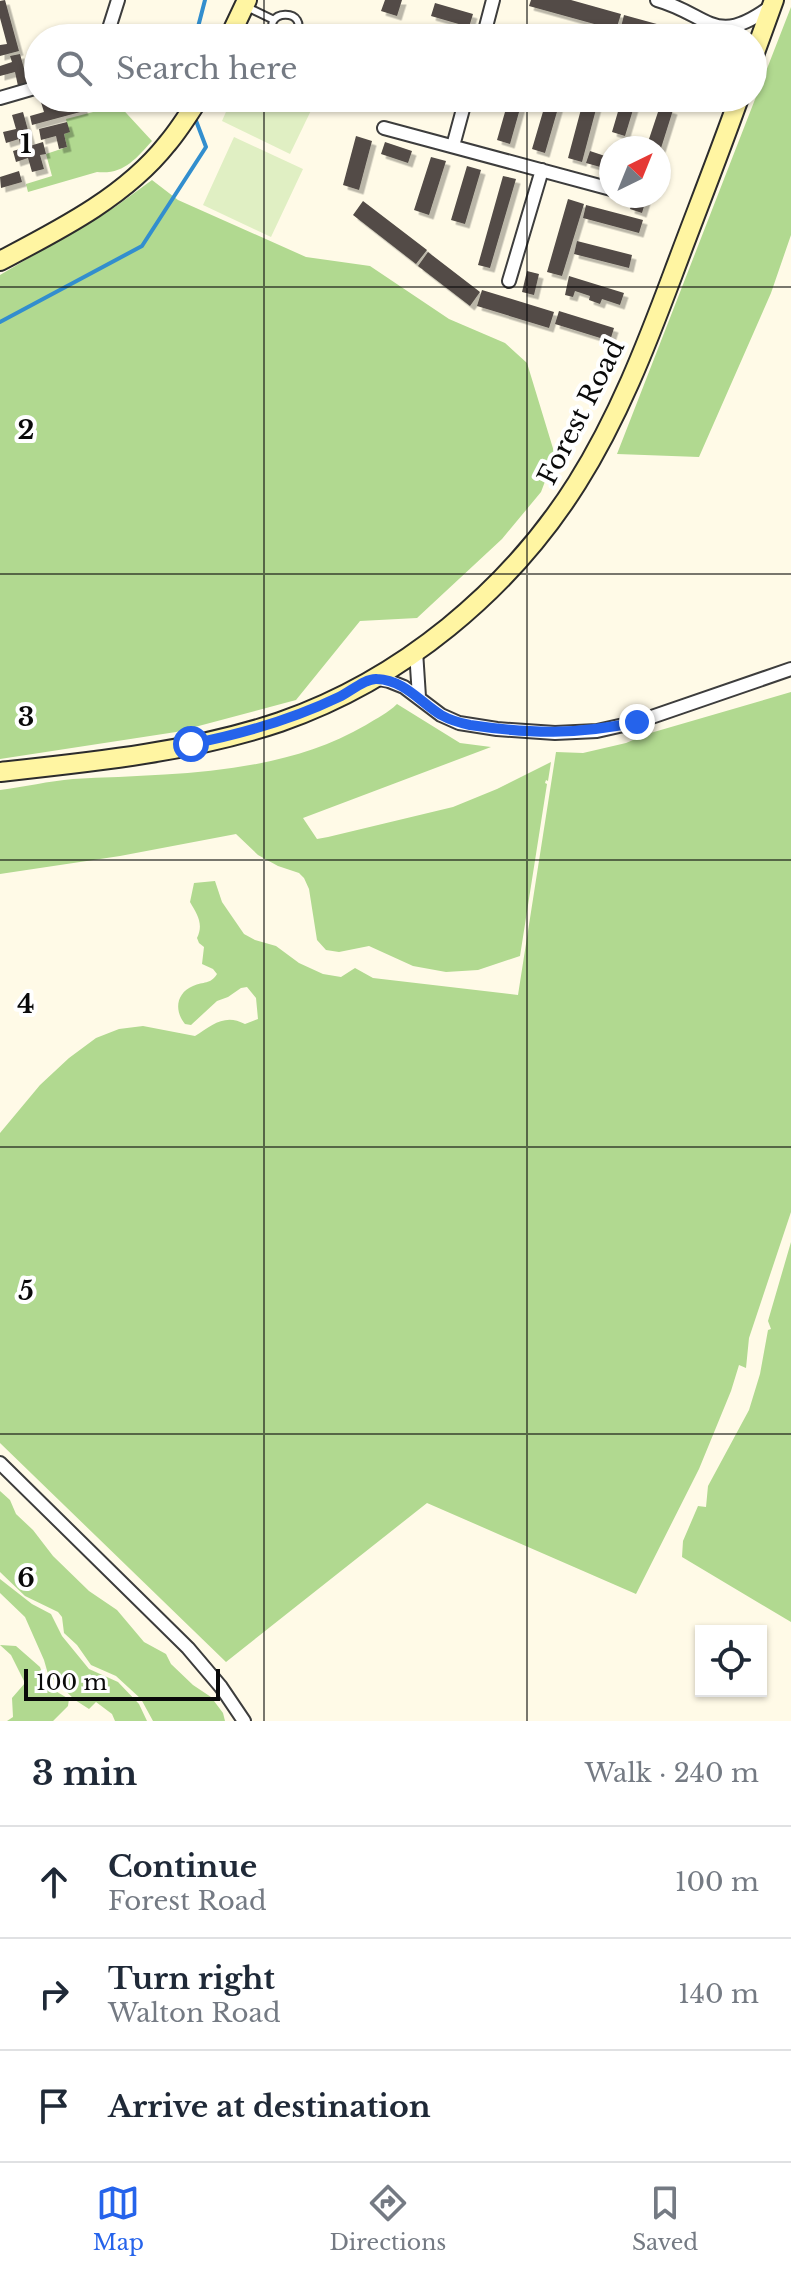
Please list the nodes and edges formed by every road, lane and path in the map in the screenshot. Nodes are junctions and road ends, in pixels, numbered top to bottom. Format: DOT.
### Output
graph roads {
  1 [pos="118,0"];
  2 [pos="493,0"];
  3 [pos="657,0"];
  4 [pos="245,3"];
  5 [pos="773,3"];
  6 [pos="274,20"];
  7 [pos="110,24"];
  8 [pos="235,24"];
  9 [pos="273,24"];
  10 [pos="298,24"];
  11 [pos="487,24"];
  12 [pos="711,24"];
  13 [pos="744,24"];
  14 [pos="765,24"];
  15 [pos="24,91"];
  16 [pos="0,98"];
  17 [pos="189,112"];
  18 [pos="462,112"];
  19 [pos="734,112"];
  20 [pos="384,128"];
  21 [pos="453,146"];
  22 [pos="542,170"];
  23 [pos="599,186"];
  24 [pos="0,260"];
  25 [pos="509,281"];
  26 [pos="416,651"];
  27 [pos="791,669"];
  28 [pos="373,678"];
  29 [pos="419,697"];
  30 [pos="0,772"];
  31 [pos="0,1463"];
  32 [pos="244,1721"];
  1 -- 7 [label="street"];
  2 -- 11 [label="street"];
  3 -- 12 [label="street"];
  4 -- 6 [label="lane"];
  4 -- 8 [label="street"];
  5 -- 13 [label="street"];
  5 -- 14 [label="street"];
  6 -- 9 [label="lane"];
  6 -- 10 [label="lane"];
  15 -- 16 [label="street"];
  17 -- 24 [label="street"];
  18 -- 21 [label="street"];
  19 -- 26 [label="street, Forest Road"];
  20 -- 21 [label="street"];
  21 -- 22 [label="street"];
  22 -- 23 [label="street"];
  22 -- 25 [label="street"];
  26 -- 28 [label="street, Forest Road"];
  26 -- 29 [label="street"];
  27 -- 29 [label="street"];
  28 -- 29 [label="street"];
  28 -- 30 [label="street, Forest Road"];
  31 -- 32 [label="street"];
}
